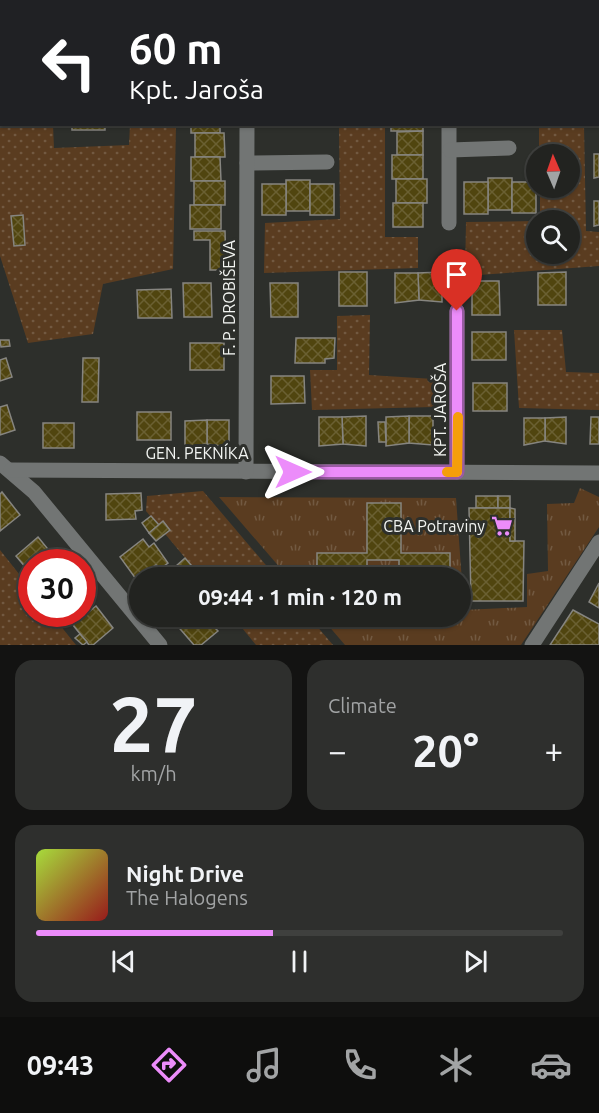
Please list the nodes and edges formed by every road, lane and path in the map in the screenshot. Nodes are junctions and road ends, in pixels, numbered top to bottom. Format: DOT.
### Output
graph roads {
  1 [pos="247,126"];
  2 [pos="449,126"];
  3 [pos="509,148"];
  4 [pos="450,150"];
  5 [pos="327,162"];
  6 [pos="247,163"];
  7 [pos="449,223"];
  8 [pos="457,311"];
  9 [pos="4,470"];
  10 [pos="246,472"];
  11 [pos="457,472"];
  12 [pos="599,473"];
  13 [pos="599,542"];
  14 [pos="160,645"];
  15 [pos="532,645"];
  1 -- 6 [label="street, F. P. DROBIŠEVA"];
  2 -- 4 [label="street"];
  3 -- 4 [label="street"];
  4 -- 7 [label="street"];
  5 -- 6 [label="street"];
  6 -- 10 [label="street, F. P. DROBIŠEVA"];
  8 -- 11 [label="street, KPT. JAROŠA"];
  9 -- 10 [label="street, GEN. PEKNÍKA"];
  9 -- 14 [label="street"];
  10 -- 11 [label="street, GEN. PEKNÍKA"];
  11 -- 12 [label="street, GEN. PEKNÍKA"];
  13 -- 15 [label="street"];
}
